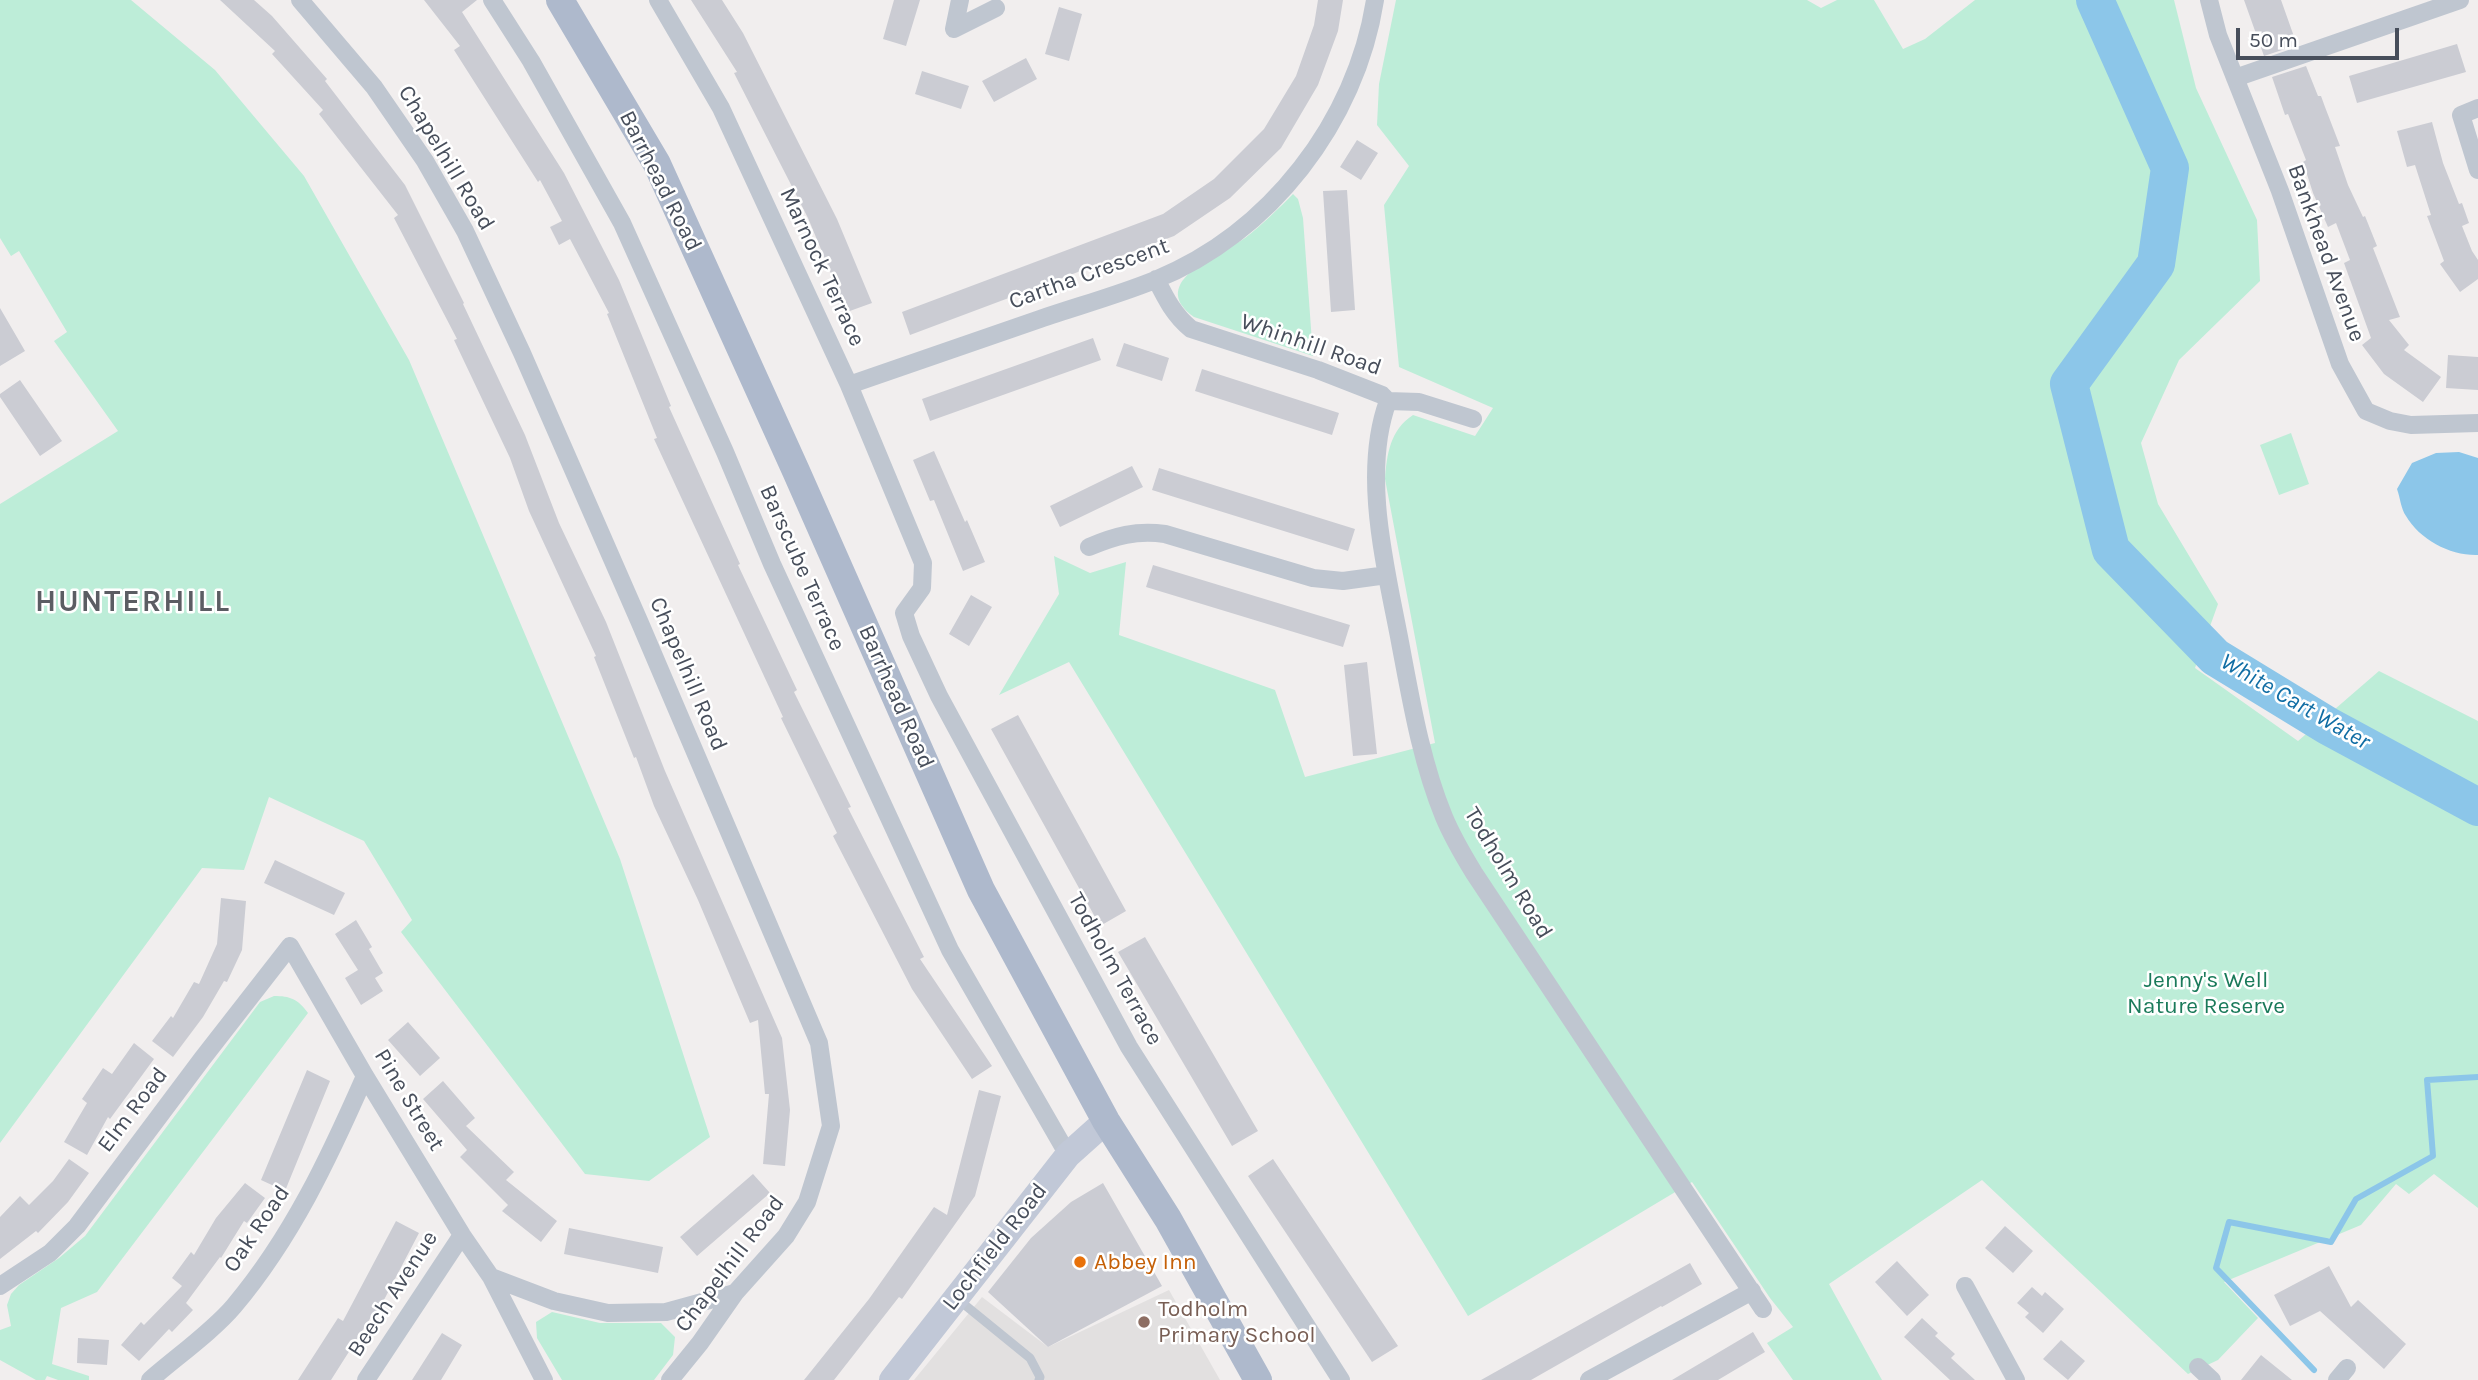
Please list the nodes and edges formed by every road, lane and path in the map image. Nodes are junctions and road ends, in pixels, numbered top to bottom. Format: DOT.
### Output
graph roads {
  1 [pos="300,0"];
  2 [pos="492,0"];
  3 [pos="560,0"];
  4 [pos="658,0"];
  5 [pos="960,0"];
  6 [pos="1375,0"];
  7 [pos="2209,0"];
  8 [pos="2460,0"];
  9 [pos="996,8"];
  10 [pos="2235,78"];
  11 [pos="2478,108"];
  12 [pos="2478,170"];
  13 [pos="1156,279"];
  14 [pos="849,385"];
  15 [pos="1388,401"];
  16 [pos="1473,419"];
  17 [pos="2478,424"];
  18 [pos="1089,547"];
  19 [pos="923,563"];
  20 [pos="1387,575"];
  21 [pos="290,946"];
  22 [pos="365,1076"];
  23 [pos="1105,1121"];
  24 [pos="1068,1155"];
  25 [pos="462,1235"];
  26 [pos="491,1277"];
  27 [pos="0,1286"];
  28 [pos="1965,1286"];
  29 [pos="1752,1291"];
  30 [pos="735,1293"];
  31 [pos="956,1297"];
  32 [pos="1763,1309"];
  33 [pos="2198,1367"];
  34 [pos="150,1380"];
  35 [pos="366,1380"];
  36 [pos="544,1380"];
  37 [pos="670,1380"];
  38 [pos="892,1380"];
  39 [pos="1039,1380"];
  40 [pos="1258,1380"];
  41 [pos="1341,1380"];
  42 [pos="1590,1380"];
  43 [pos="2016,1380"];
  44 [pos="2212,1380"];
  1 -- 30 [label="street, Chapelhill Road"];
  2 -- 24 [label="street, Barscube Terrace"];
  3 -- 23 [label="main road, Barrhead Road"];
  4 -- 14 [label="street, Marnock Terrace"];
  5 -- 9 [label="street"];
  6 -- 13 [label="street, Cartha Crescent"];
  7 -- 10 [label="street, Bankhead Avenue"];
  8 -- 10 [label="street"];
  10 -- 17 [label="street, Bankhead Avenue"];
  11 -- 12 [label="street"];
  13 -- 14 [label="street, Cartha Crescent"];
  13 -- 15 [label="street, Whinhill Road"];
  14 -- 19 [label="street, Marnock Terrace"];
  15 -- 16 [label="street, Whinhill Road"];
  15 -- 20 [label="street, Todholm Road"];
  18 -- 20 [label="street"];
  19 -- 41 [label="street, Todholm Terrace"];
  20 -- 29 [label="street, Todholm Road"];
  21 -- 22 [label="street, Pine Street"];
  21 -- 27 [label="street, Elm Road"];
  22 -- 25 [label="street, Pine Street"];
  22 -- 34 [label="street, Oak Road"];
  23 -- 24 [label="street, Lochfield Road"];
  23 -- 40 [label="main road, Barrhead Road"];
  24 -- 31 [label="street, Lochfield Road"];
  25 -- 26 [label="street, Pine Street"];
  25 -- 35 [label="street, Beech Avenue"];
  26 -- 30 [label="street"];
  26 -- 36 [label="street, Pine Street"];
  28 -- 43 [label="street"];
  29 -- 32 [label="street, Todholm Road"];
  29 -- 42 [label="street"];
  30 -- 37 [label="street, Chapelhill Road"];
  31 -- 38 [label="street, Lochfield Road"];
  31 -- 39 [label="lane"];
  33 -- 44 [label="street"];
}
